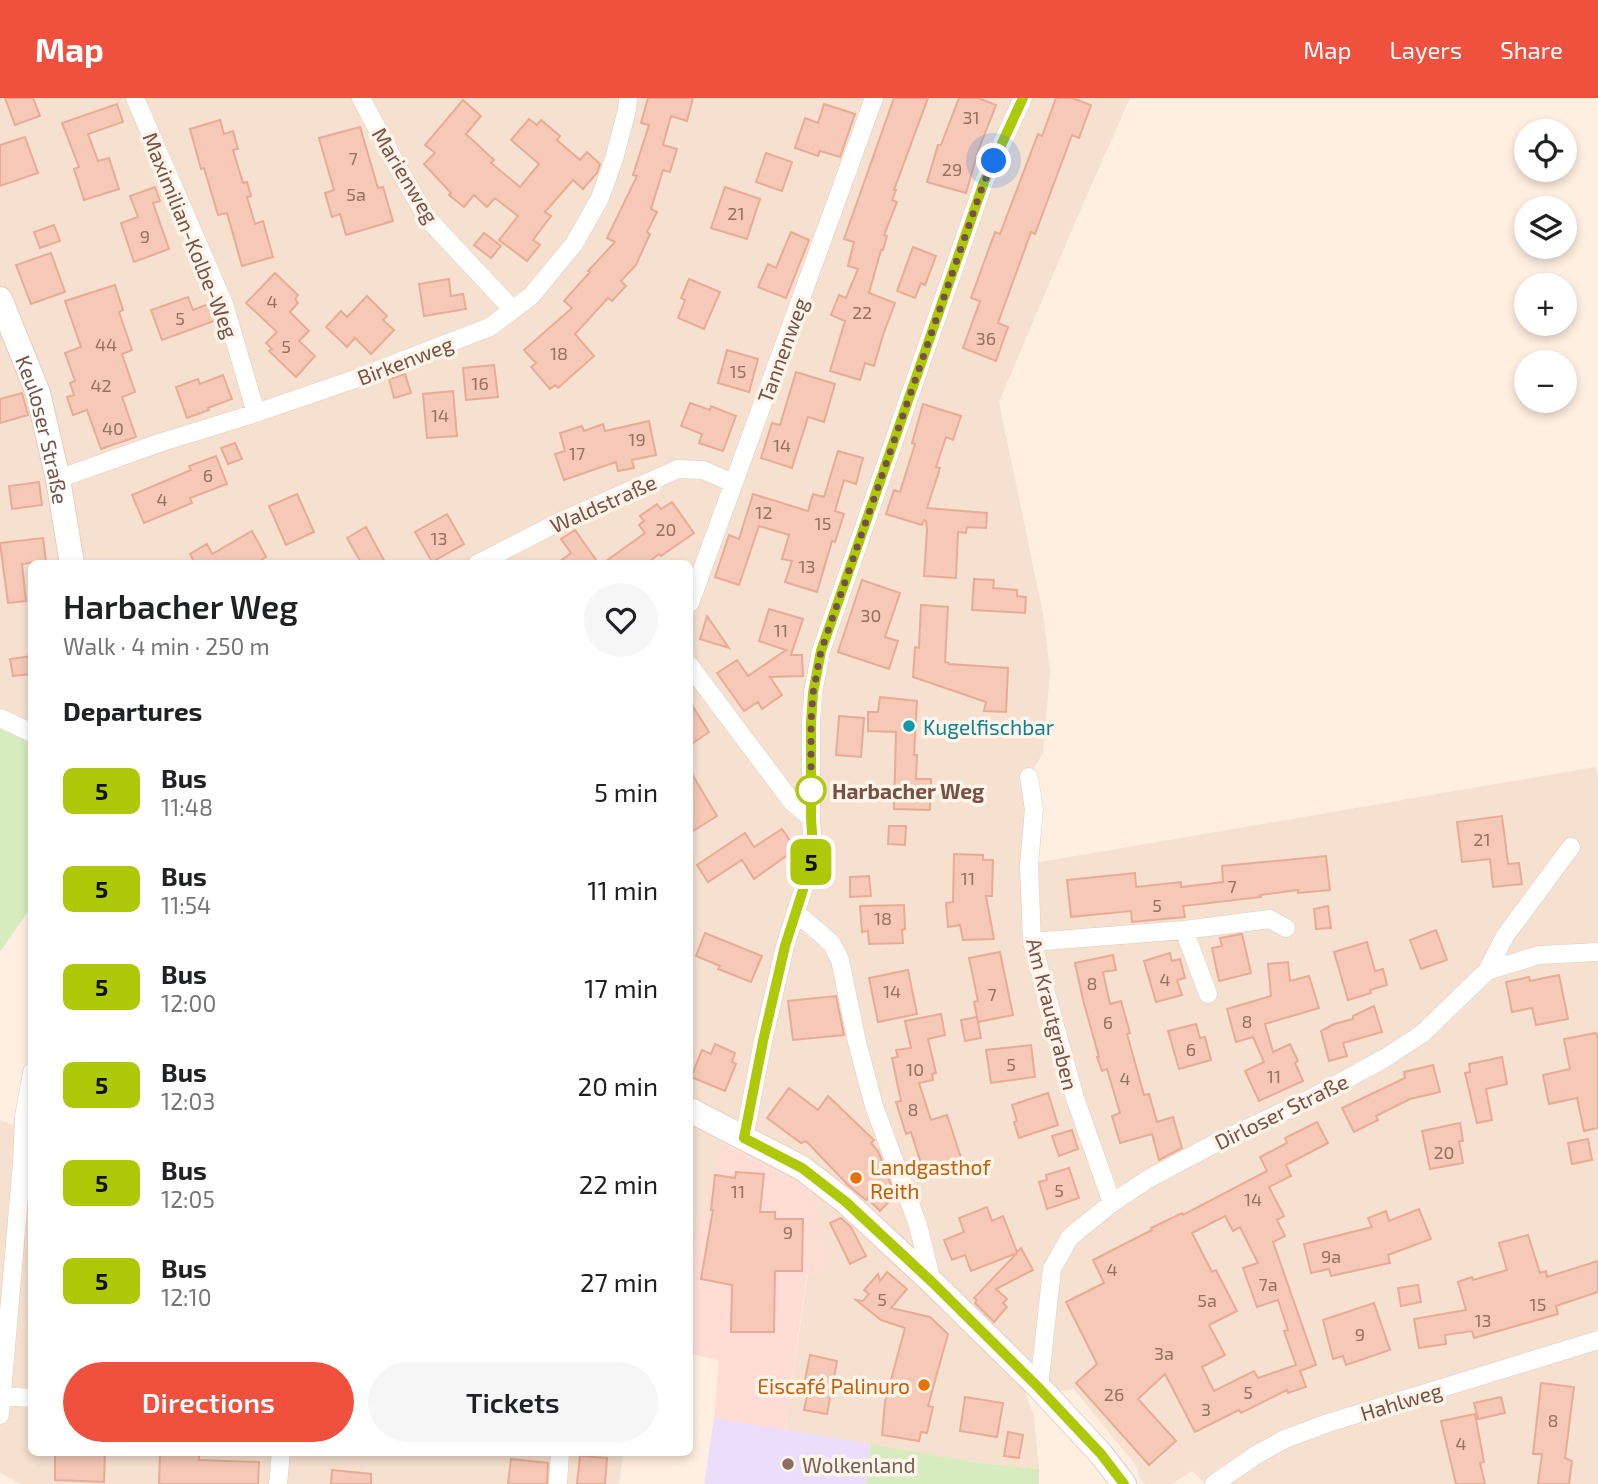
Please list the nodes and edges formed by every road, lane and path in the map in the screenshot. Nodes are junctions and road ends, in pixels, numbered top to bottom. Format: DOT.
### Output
graph roads {
  1 [pos="135,98"];
  2 [pos="362,98"];
  3 [pos="628,98"];
  4 [pos="874,98"];
  5 [pos="1023,98"];
  6 [pos="0,299"];
  7 [pos="513,310"];
  8 [pos="256,413"];
  9 [pos="58,479"];
  10 [pos="733,483"];
  11 [pos="71,560"];
  12 [pos="485,560"];
  13 [pos="693,595"];
  14 [pos="693,670"];
  15 [pos="0,718"];
  16 [pos="28,731"];
  17 [pos="1029,777"];
  18 [pos="811,818"];
  19 [pos="1571,848"];
  20 [pos="796,913"];
  21 [pos="1286,928"];
  22 [pos="1184,930"];
  23 [pos="1032,942"];
  24 [pos="1598,953"];
  25 [pos="1487,971"];
  26 [pos="1208,994"];
  27 [pos="28,1094"];
  28 [pos="693,1112"];
  29 [pos="744,1138"];
  30 [pos="27,1163"];
  31 [pos="1112,1203"];
  32 [pos="932,1282"];
  33 [pos="1598,1340"];
  34 [pos="1038,1387"];
  35 [pos="1,1396"];
  36 [pos="28,1398"];
  37 [pos="0,1415"];
  38 [pos="281,1456"];
  39 [pos="561,1456"];
  40 [pos="278,1484"];
  41 [pos="558,1484"];
  42 [pos="1124,1484"];
  43 [pos="1214,1484"];
  1 -- 8 [label="street, Maximilian-Kolbe-Weg"];
  2 -- 7 [label="street, Marienweg"];
  3 -- 7 [label="street, Birkenweg"];
  4 -- 10 [label="street, Tannenweg"];
  5 -- 18 [label="street"];
  6 -- 9 [label="street, Keuloser Straße"];
  7 -- 8 [label="street, Birkenweg"];
  8 -- 9 [label="street, Birkenweg"];
  9 -- 11 [label="street, Keuloser Straße"];
  10 -- 12 [label="street, Waldstraße"];
  10 -- 13 [label="street, Tannenweg"];
  14 -- 18 [label="street"];
  15 -- 16 [label="street"];
  17 -- 23 [label="street, Am Krautgraben"];
  18 -- 20 [label="street"];
  19 -- 25 [label="street, Dirloser Straße"];
  20 -- 29 [label="street"];
  20 -- 32 [label="street"];
  21 -- 22 [label="street"];
  22 -- 23 [label="street"];
  22 -- 26 [label="street"];
  23 -- 31 [label="street, Am Krautgraben"];
  24 -- 25 [label="street"];
  25 -- 31 [label="street, Dirloser Straße"];
  27 -- 30 [label="street"];
  28 -- 29 [label="street"];
  29 -- 32 [label="street"];
  30 -- 35 [label="street"];
  31 -- 34 [label="street, Dirloser Straße"];
  32 -- 34 [label="street"];
  33 -- 43 [label="street, Hahlweg"];
  34 -- 42 [label="street"];
  35 -- 36 [label="street"];
  35 -- 37 [label="street"];
  38 -- 40 [label="street"];
  39 -- 41 [label="street"];
}
